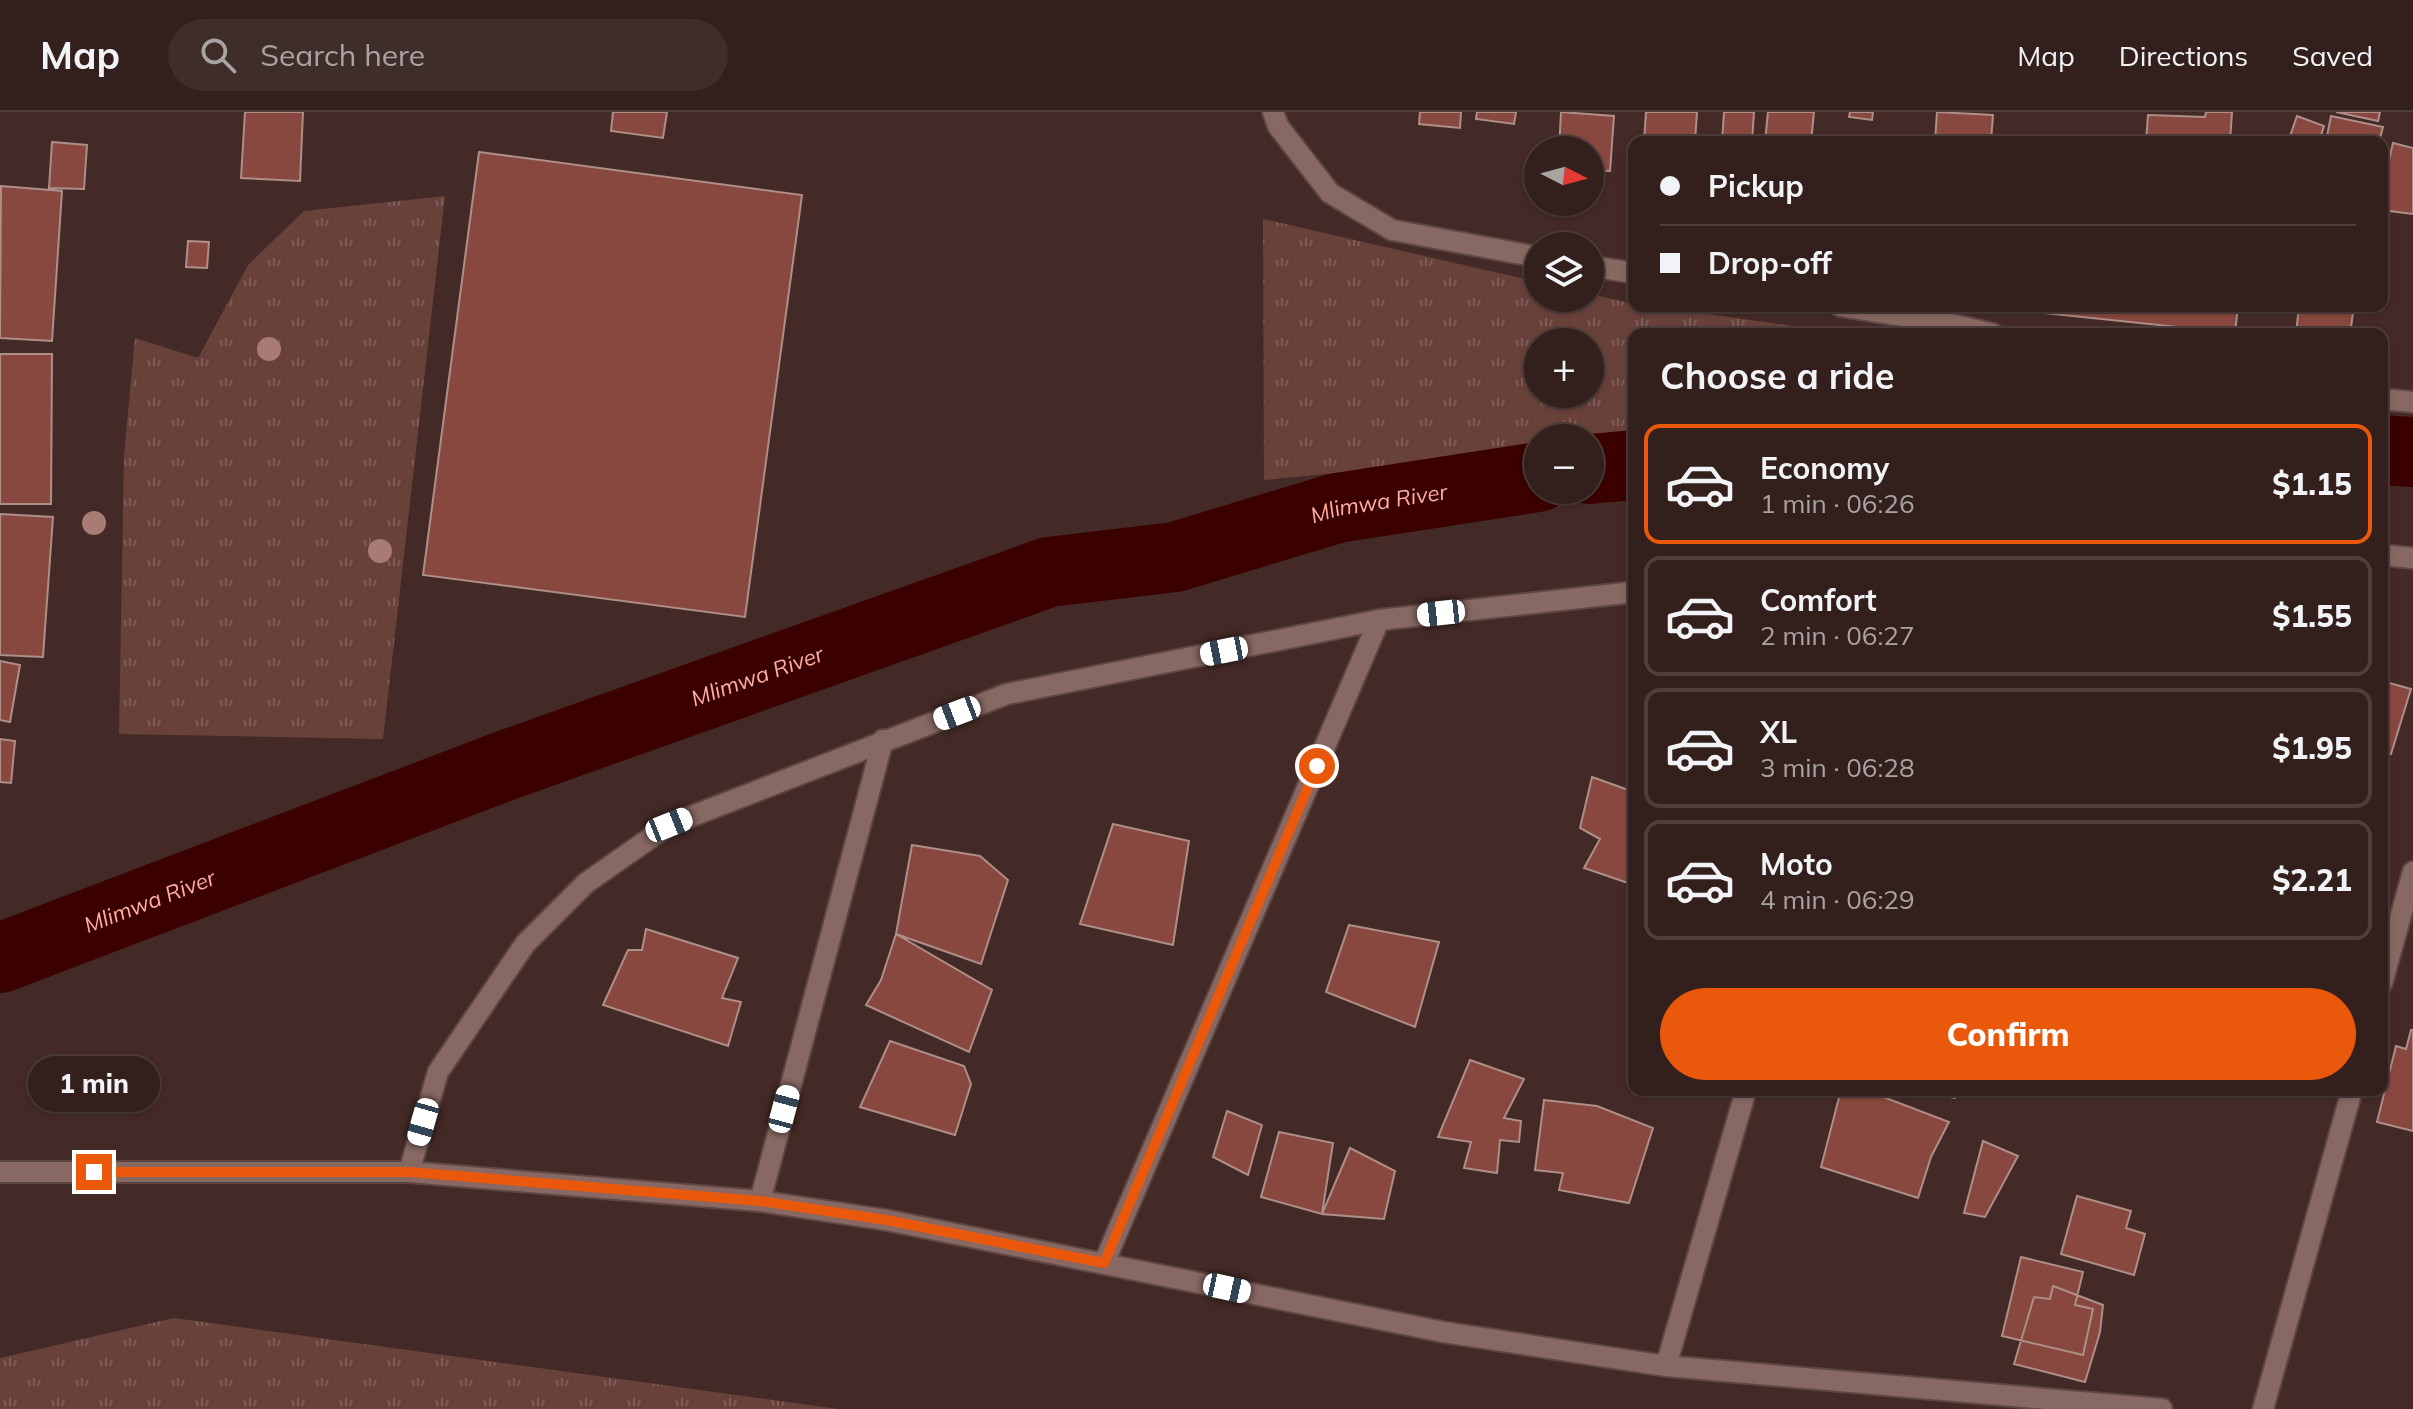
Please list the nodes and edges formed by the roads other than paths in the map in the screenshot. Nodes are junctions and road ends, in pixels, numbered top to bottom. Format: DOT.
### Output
graph roads {
  1 [pos="1273,112"];
  2 [pos="1524,254"];
  3 [pos="1604,268"];
  4 [pos="1628,272"];
  5 [pos="1877,312"];
  6 [pos="1968,328"];
  7 [pos="2388,400"];
  8 [pos="2413,402"];
  9 [pos="2388,556"];
  10 [pos="2413,558"];
  11 [pos="1628,593"];
  12 [pos="1379,620"];
  13 [pos="883,740"];
  14 [pos="2413,872"];
  15 [pos="2388,962"];
  16 [pos="1744,1096"];
  17 [pos="2350,1096"];
  18 [pos="0,1172"];
  19 [pos="409,1172"];
  20 [pos="760,1201"];
  21 [pos="1104,1263"];
  22 [pos="1666,1366"];
  23 [pos="2162,1409"];
  24 [pos="2263,1409"];
  1 -- 2 [label="street"];
  3 -- 4 [label="street"];
  5 -- 6 [label="street"];
  7 -- 8 [label="street"];
  9 -- 10 [label="street"];
  11 -- 12 [label="street"];
  12 -- 13 [label="street"];
  12 -- 21 [label="street"];
  13 -- 19 [label="street"];
  13 -- 20 [label="street"];
  14 -- 15 [label="street"];
  16 -- 22 [label="street"];
  17 -- 24 [label="street"];
  18 -- 19 [label="street"];
  19 -- 20 [label="street"];
  20 -- 21 [label="street"];
  21 -- 22 [label="street"];
  22 -- 23 [label="street"];
}
